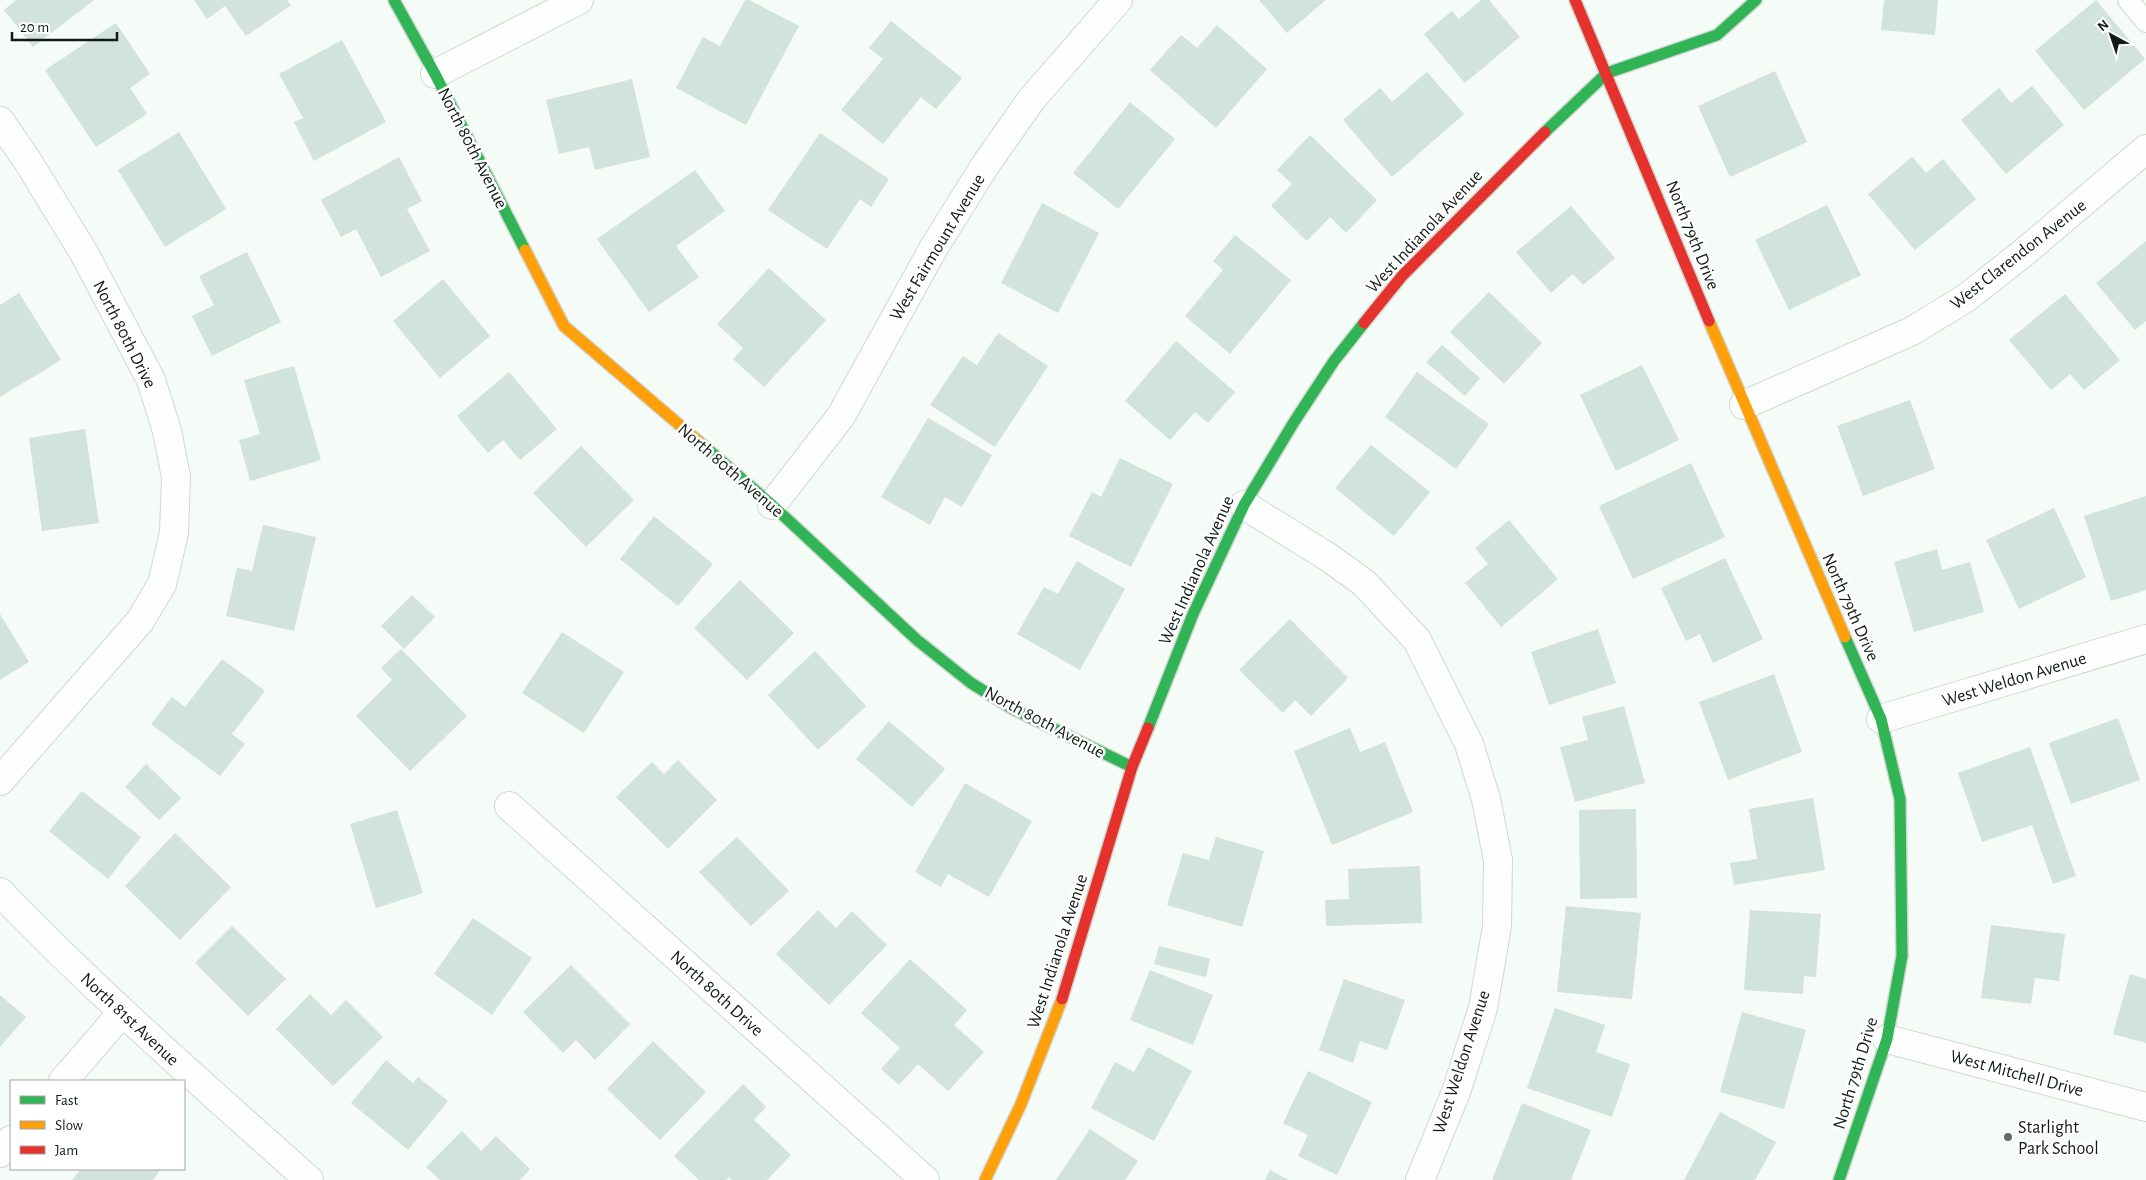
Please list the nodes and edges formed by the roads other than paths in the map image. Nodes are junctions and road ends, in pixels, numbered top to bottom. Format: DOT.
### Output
graph roads {
  1 [pos="394,0"];
  2 [pos="579,0"];
  3 [pos="1118,0"];
  4 [pos="1575,0"];
  5 [pos="1756,0"];
  6 [pos="2128,0"];
  7 [pos="2146,22"];
  8 [pos="1607,73"];
  9 [pos="435,74"];
  10 [pos="0,121"];
  11 [pos="2146,150"];
  12 [pos="1744,405"];
  13 [pos="772,505"];
  14 [pos="1244,505"];
  15 [pos="2146,639"];
  16 [pos="1881,718"];
  17 [pos="1132,768"];
  18 [pos="0,781"];
  19 [pos="509,806"];
  20 [pos="0,892"];
  21 [pos="122,1014"];
  22 [pos="1887,1039"];
  23 [pos="64,1080"];
  24 [pos="2146,1107"];
  25 [pos="10,1141"];
  26 [pos="0,1152"];
  27 [pos="308,1180"];
  28 [pos="925,1180"];
  29 [pos="985,1180"];
  30 [pos="1420,1180"];
  31 [pos="1839,1180"];
  1 -- 9 [label="street, North 80th Avenue"];
  2 -- 9 [label="street, North 80th Avenue"];
  3 -- 13 [label="street, West Fairmount Avenue"];
  4 -- 8 [label="street, North 79th Drive"];
  5 -- 8 [label="street"];
  6 -- 7 [label="lane"];
  8 -- 12 [label="street, North 79th Drive"];
  8 -- 14 [label="street, West Indianola Avenue"];
  9 -- 13 [label="street, North 80th Avenue"];
  10 -- 18 [label="street, North 80th Drive"];
  11 -- 12 [label="street, West Clarendon Avenue"];
  12 -- 16 [label="street, North 79th Drive"];
  13 -- 17 [label="street, North 80th Avenue"];
  14 -- 17 [label="street, West Indianola Avenue"];
  14 -- 30 [label="street, West Weldon Avenue"];
  15 -- 16 [label="street, West Weldon Avenue"];
  16 -- 22 [label="street, North 79th Drive"];
  17 -- 29 [label="street, West Indianola Avenue"];
  19 -- 28 [label="street, North 80th Drive"];
  20 -- 21 [label="street, North 81st Avenue"];
  21 -- 23 [label="street"];
  21 -- 27 [label="street, North 81st Avenue"];
  22 -- 24 [label="street, West Mitchell Drive"];
  22 -- 31 [label="street, North 79th Drive"];
  25 -- 26 [label="street"];
}
